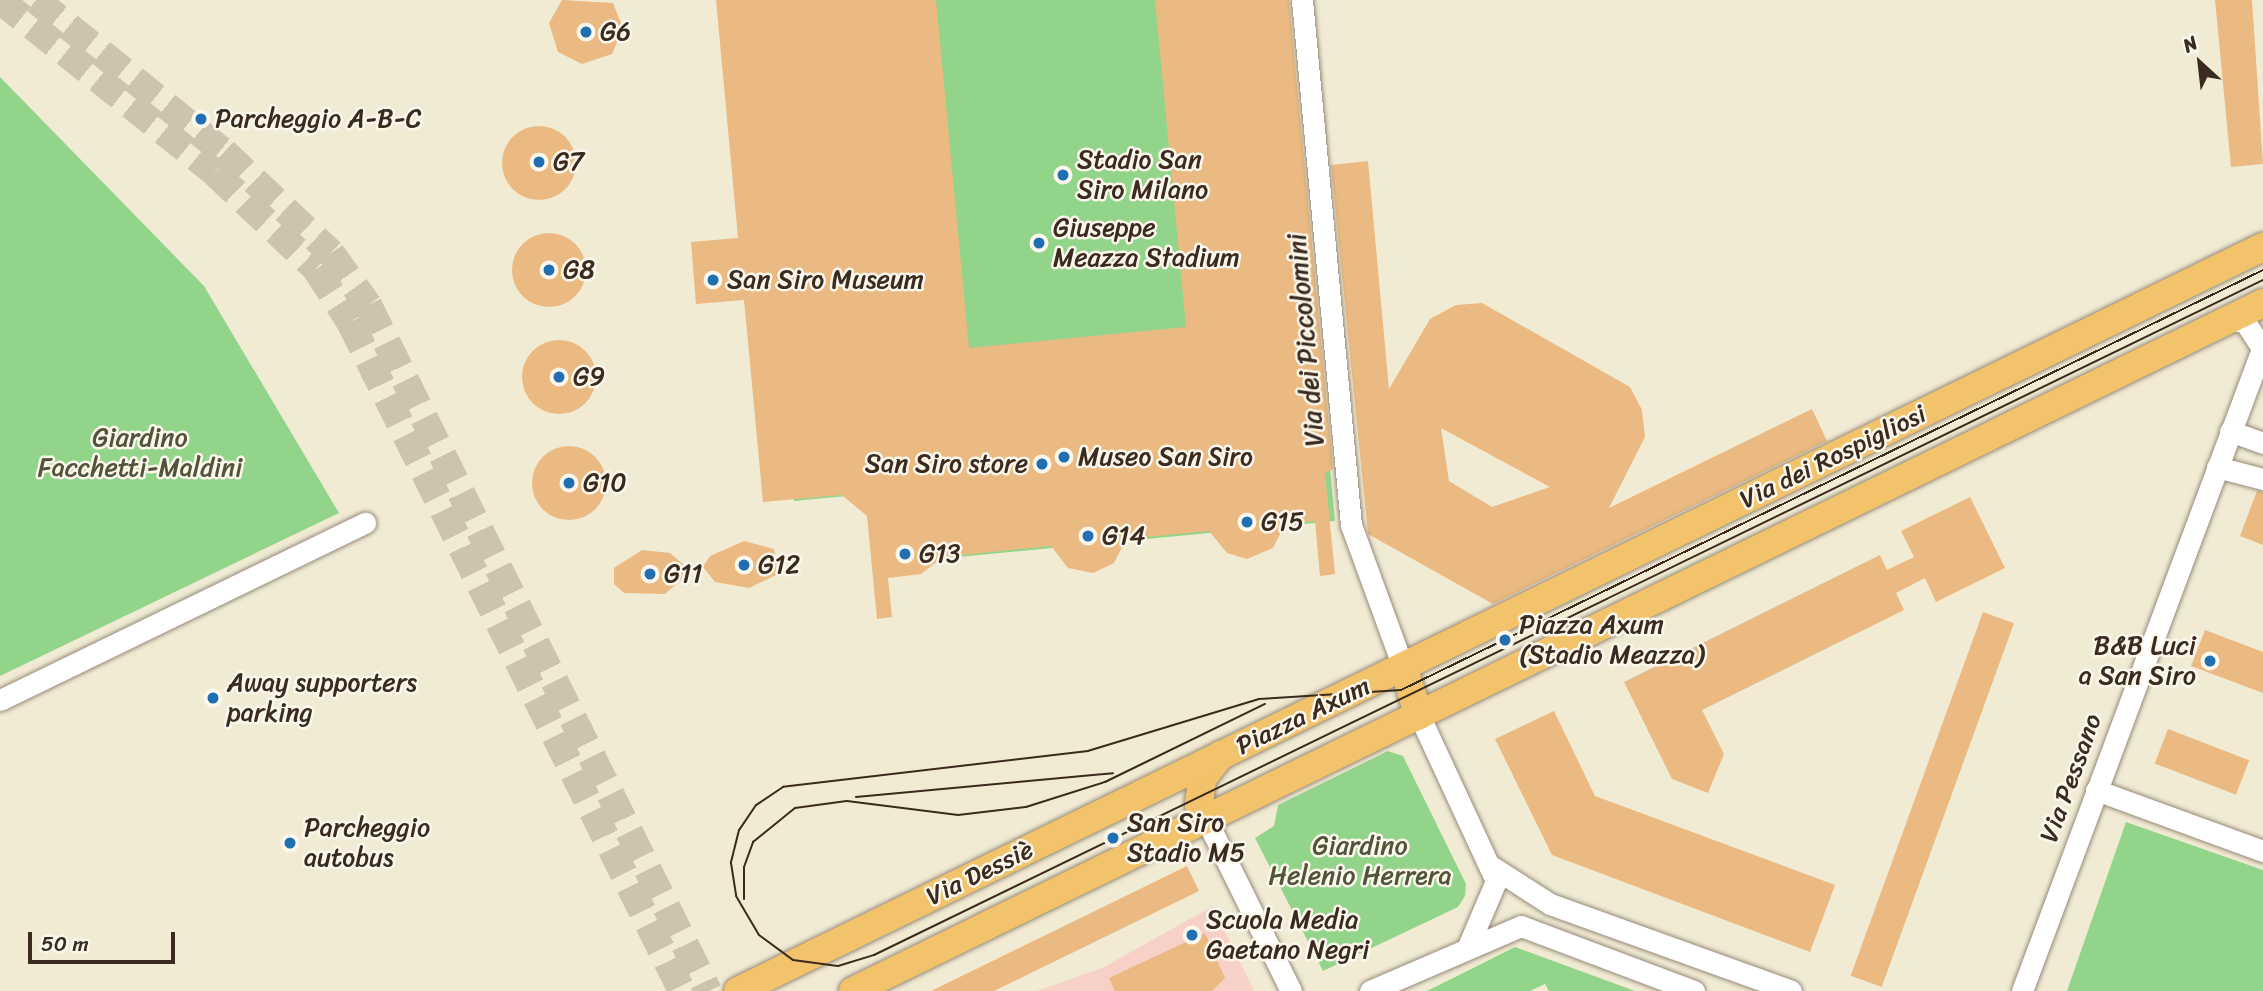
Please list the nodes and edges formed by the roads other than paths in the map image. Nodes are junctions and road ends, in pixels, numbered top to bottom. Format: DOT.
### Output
graph roads {
  1 [pos="1302,0"];
  2 [pos="2263,247"];
  3 [pos="2263,303"];
  4 [pos="2229,320"];
  5 [pos="2262,347"];
  6 [pos="2230,431"];
  7 [pos="2263,443"];
  8 [pos="2217,467"];
  9 [pos="2263,479"];
  10 [pos="365,523"];
  11 [pos="1403,667"];
  12 [pos="0,700"];
  13 [pos="1419,715"];
  14 [pos="1221,755"];
  15 [pos="2096,790"];
  16 [pos="1206,819"];
  17 [pos="2263,851"];
  18 [pos="1491,866"];
  19 [pos="1469,944"];
  20 [pos="1401,983"];
  21 [pos="1651,983"];
  22 [pos="738,991"];
  23 [pos="853,991"];
  24 [pos="1291,991"];
  25 [pos="1370,991"];
  26 [pos="1694,991"];
  27 [pos="1791,991"];
  28 [pos="2022,991"];
  1 -- 11 [label="street, Via dei Piccolomini"];
  2 -- 11 [label="main road, Via dei Rospigliosi"];
  3 -- 4 [label="main road, Via dei Rospigliosi"];
  4 -- 5 [label="street, Via Pessano"];
  4 -- 13 [label="main road, Via dei Rospigliosi"];
  5 -- 6 [label="street, Via Pessano"];
  6 -- 7 [label="street"];
  6 -- 8 [label="street, Via Pessano"];
  8 -- 9 [label="street"];
  8 -- 15 [label="street, Via Pessano"];
  10 -- 12 [label="street"];
  11 -- 13 [label="main road, Piazza Axum"];
  11 -- 14 [label="main road, Piazza Axum"];
  13 -- 16 [label="main road, Piazza Axum"];
  13 -- 18 [label="street, Piazza Axum"];
  14 -- 16 [label="main road, Piazza Axum"];
  14 -- 22 [label="main road, Via Dessiè"];
  15 -- 17 [label="street"];
  15 -- 28 [label="street, Via Pessano"];
  16 -- 23 [label="main road, Via Dessiè"];
  16 -- 24 [label="street, Piazza Axum"];
  18 -- 19 [label="street, Piazza Axum"];
  18 -- 27 [label="street"];
  19 -- 20 [label="street"];
  19 -- 21 [label="street"];
  20 -- 25 [label="street"];
  21 -- 26 [label="street"];
}
